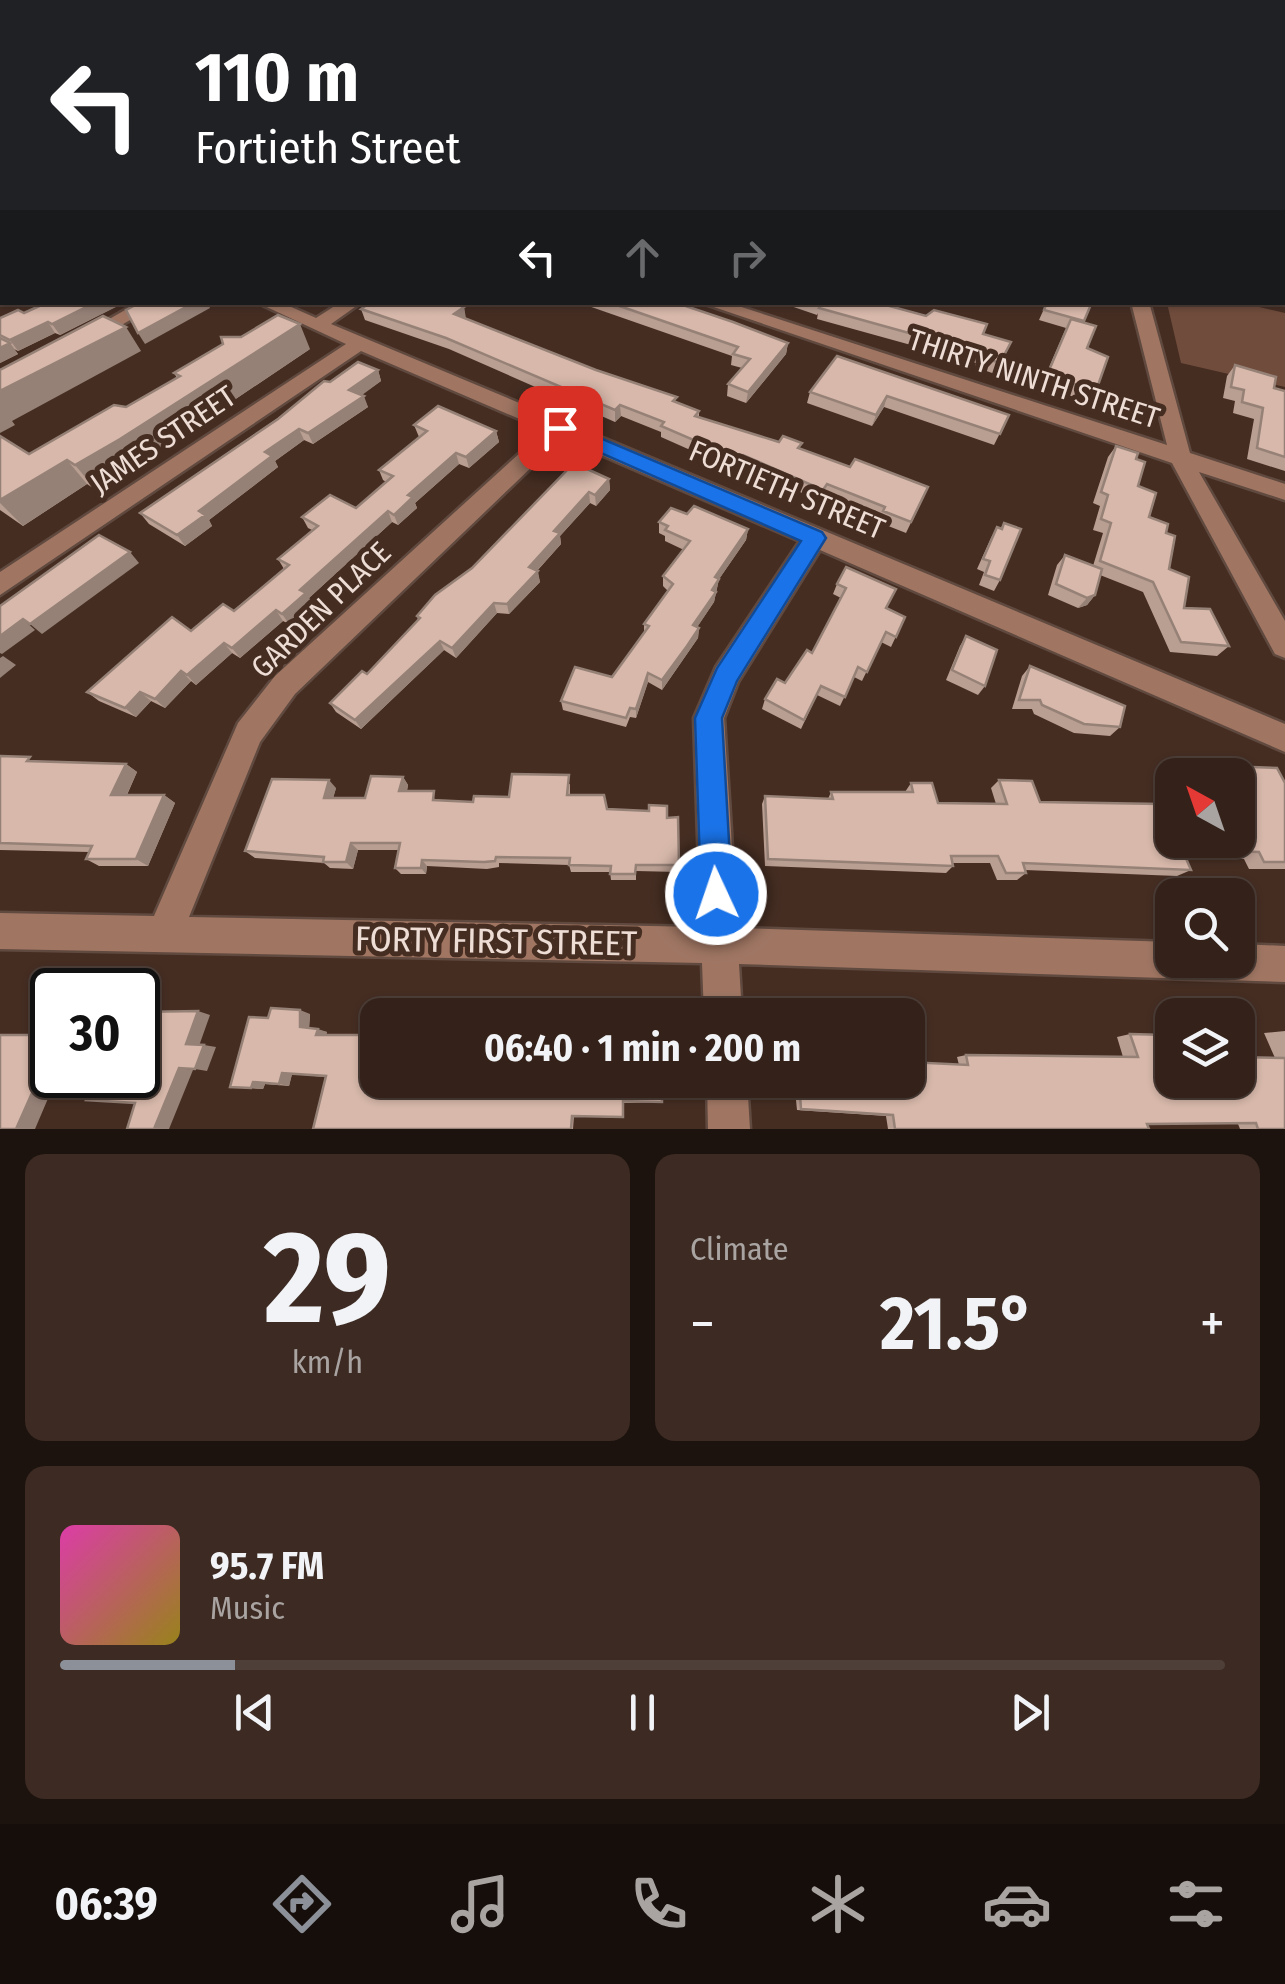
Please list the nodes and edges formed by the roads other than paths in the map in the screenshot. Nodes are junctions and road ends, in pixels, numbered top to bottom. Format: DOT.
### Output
graph roads {
  1 [pos="148,305"];
  2 [pos="271,305"];
  3 [pos="349,305"];
  4 [pos="716,305"];
  5 [pos="1141,305"];
  6 [pos="318,325"];
  7 [pos="359,344"];
  8 [pos="68,347"];
  9 [pos="560,428"];
  10 [pos="1182,460"];
  11 [pos="1285,492"];
  12 [pos="814,538"];
  13 [pos="0,586"];
  14 [pos="1285,646"];
  15 [pos="1285,738"];
  16 [pos="0,931"];
  17 [pos="163,936"];
  18 [pos="720,945"];
  19 [pos="1155,959"];
  20 [pos="1255,963"];
  21 [pos="1285,964"];
  22 [pos="723,998"];
  23 [pos="728,1098"];
  24 [pos="729,1129"];
  1 -- 8 [label="street"];
  2 -- 6 [label="street, FORTIETH STREET"];
  3 -- 6 [label="street"];
  4 -- 10 [label="street, THIRTY NINTH STREET"];
  5 -- 10 [label="street"];
  6 -- 7 [label="street, FORTIETH STREET"];
  7 -- 9 [label="street, FORTIETH STREET"];
  7 -- 13 [label="street, JAMES STREET"];
  9 -- 12 [label="street, FORTIETH STREET"];
  9 -- 17 [label="street, GARDEN PLACE"];
  10 -- 11 [label="street, THIRTY NINTH STREET"];
  10 -- 14 [label="street"];
  12 -- 15 [label="street, FORTIETH STREET"];
  12 -- 18 [label="street"];
  16 -- 17 [label="street, FORTY FIRST STREET"];
  17 -- 18 [label="street, FORTY FIRST STREET"];
  18 -- 19 [label="street, FORTY FIRST STREET"];
  18 -- 22 [label="street"];
  20 -- 21 [label="street, FORTY FIRST STREET"];
  23 -- 24 [label="street"];
}
